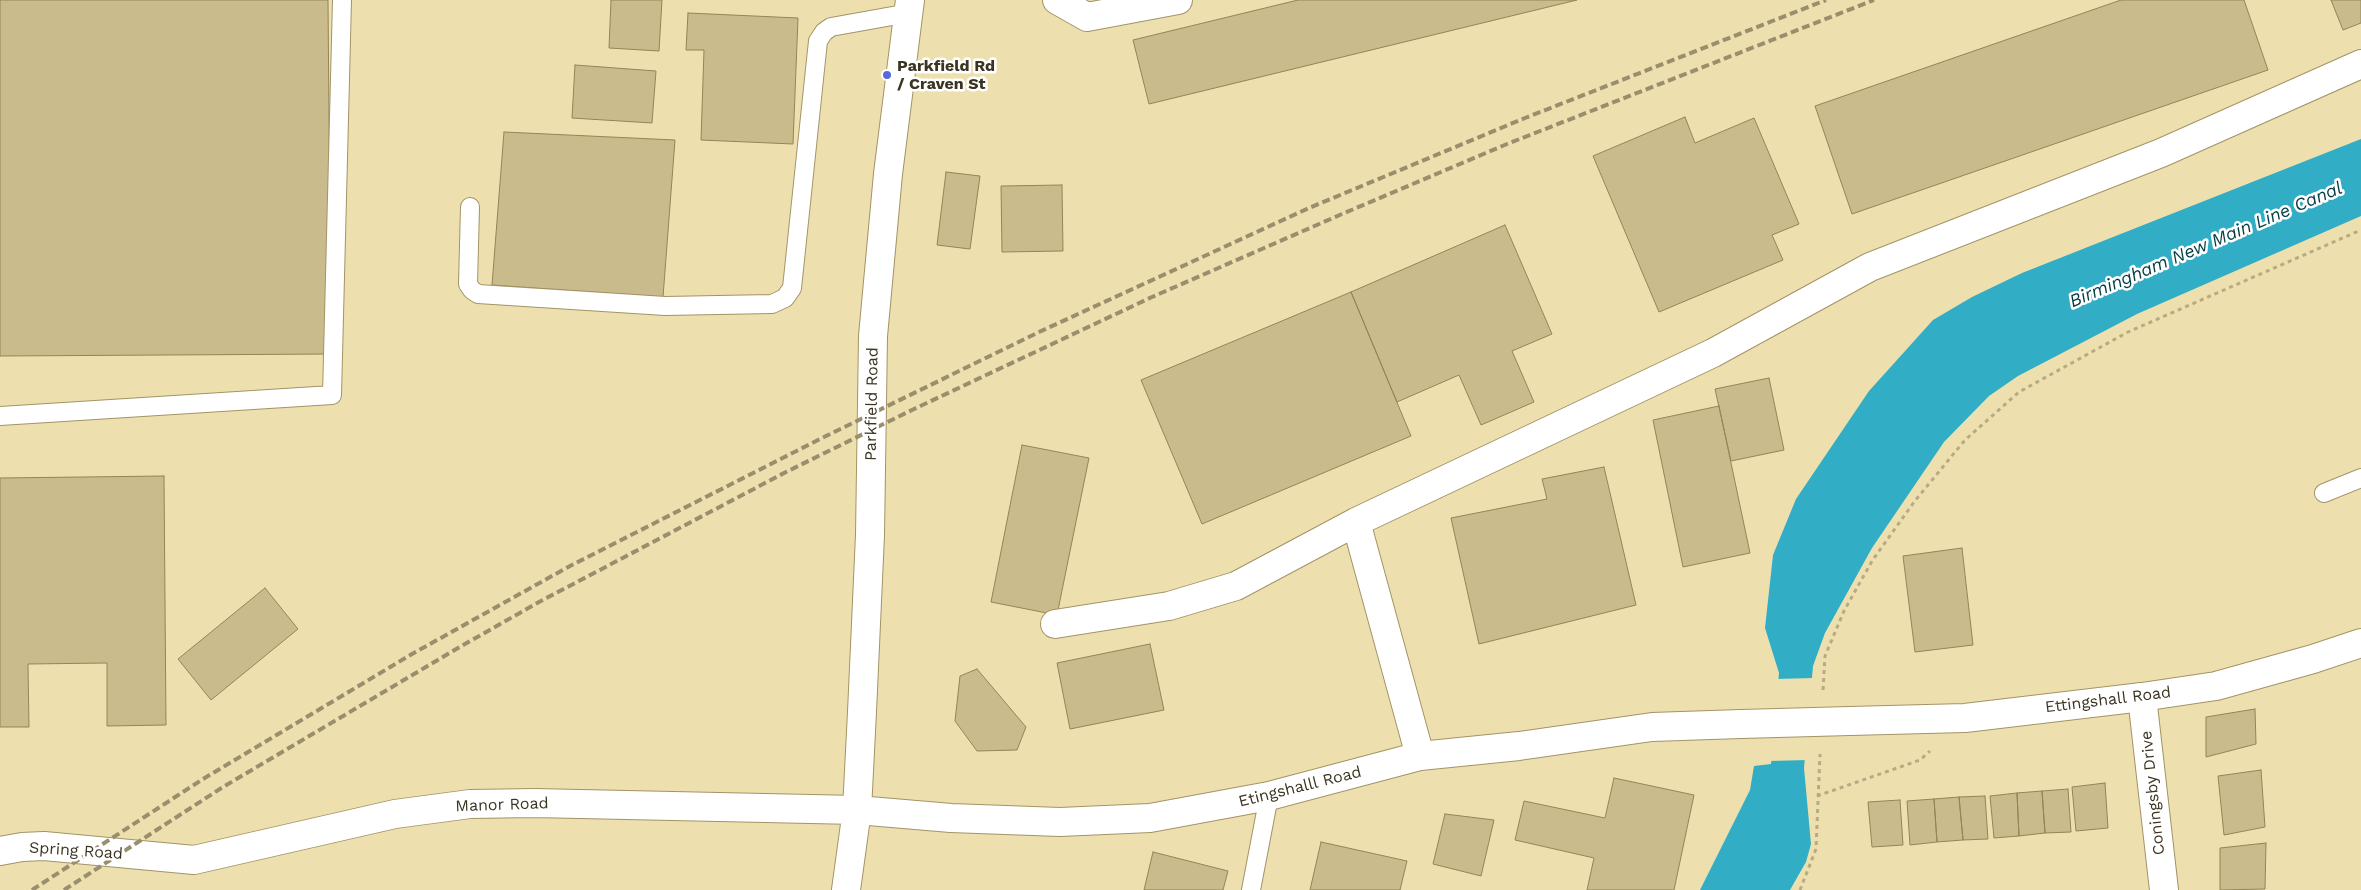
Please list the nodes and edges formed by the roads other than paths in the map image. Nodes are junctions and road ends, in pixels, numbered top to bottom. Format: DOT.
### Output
graph roads {
  1 [pos="342,0"];
  2 [pos="1057,0"];
  3 [pos="1178,0"];
  4 [pos="910,6"];
  5 [pos="2361,64"];
  6 [pos="470,207"];
  7 [pos="0,416"];
  8 [pos="2361,478"];
  9 [pos="2324,493"];
  10 [pos="1356,522"];
  11 [pos="1055,624"];
  12 [pos="2361,644"];
  13 [pos="2142,697"];
  14 [pos="1741,724"];
  15 [pos="1420,756"];
  16 [pos="1269,796"];
  17 [pos="857,810"];
  18 [pos="0,851"];
  19 [pos="153,857"];
  20 [pos="846,890"];
  21 [pos="1251,890"];
  22 [pos="2164,890"];
  1 -- 7 [label="lane"];
  2 -- 3 [label="main road"];
  4 -- 6 [label="lane"];
  4 -- 17 [label="main road, Parkfield Road"];
  5 -- 10 [label="main road"];
  8 -- 9 [label="lane"];
  10 -- 11 [label="main road"];
  10 -- 15 [label="main road"];
  12 -- 13 [label="main road, Ettingshall Road"];
  13 -- 14 [label="main road, Ettingshall Road, bridge"];
  13 -- 22 [label="main road, Coningsby Drive"];
  14 -- 15 [label="main road, Etingshalll Road"];
  15 -- 16 [label="main road, Etingshalll Road"];
  16 -- 17 [label="main road, Etingshalll Road"];
  16 -- 21 [label="lane"];
  17 -- 19 [label="main road, Manor Road"];
  17 -- 20 [label="main road, Parkfield Road"];
  18 -- 19 [label="main road, Spring Road"];
}
